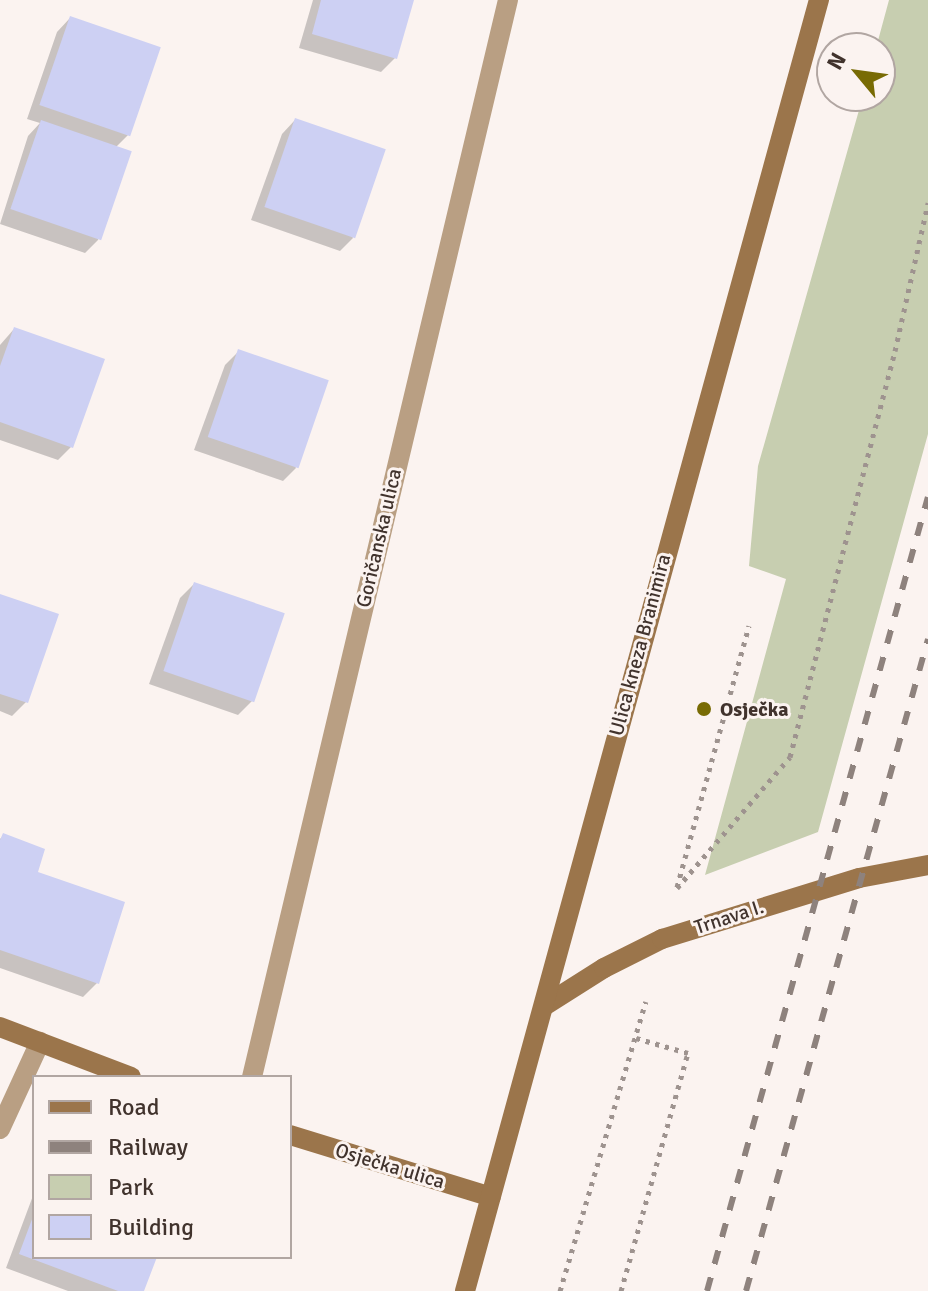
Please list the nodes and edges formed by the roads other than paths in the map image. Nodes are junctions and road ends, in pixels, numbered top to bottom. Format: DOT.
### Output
graph roads {
  1 [pos="508,0"];
  2 [pos="819,0"];
  3 [pos="928,865"];
  4 [pos="544,1006"];
  5 [pos="0,1027"];
  6 [pos="40,1042"];
  7 [pos="126,1075"];
  8 [pos="252,1075"];
  9 [pos="0,1129"];
  10 [pos="292,1136"];
  11 [pos="491,1197"];
  12 [pos="465,1291"];
  1 -- 8 [label="street, Goričanska ulica"];
  2 -- 4 [label="main road, Ulica kneza Branimira"];
  3 -- 4 [label="main road, Trnava I."];
  4 -- 11 [label="main road, Ulica kneza Branimira"];
  5 -- 6 [label="main road"];
  6 -- 7 [label="main road"];
  6 -- 9 [label="street"];
  10 -- 11 [label="main road, Osječka ulica"];
  11 -- 12 [label="main road, Ulica kneza Branimira"];
}
